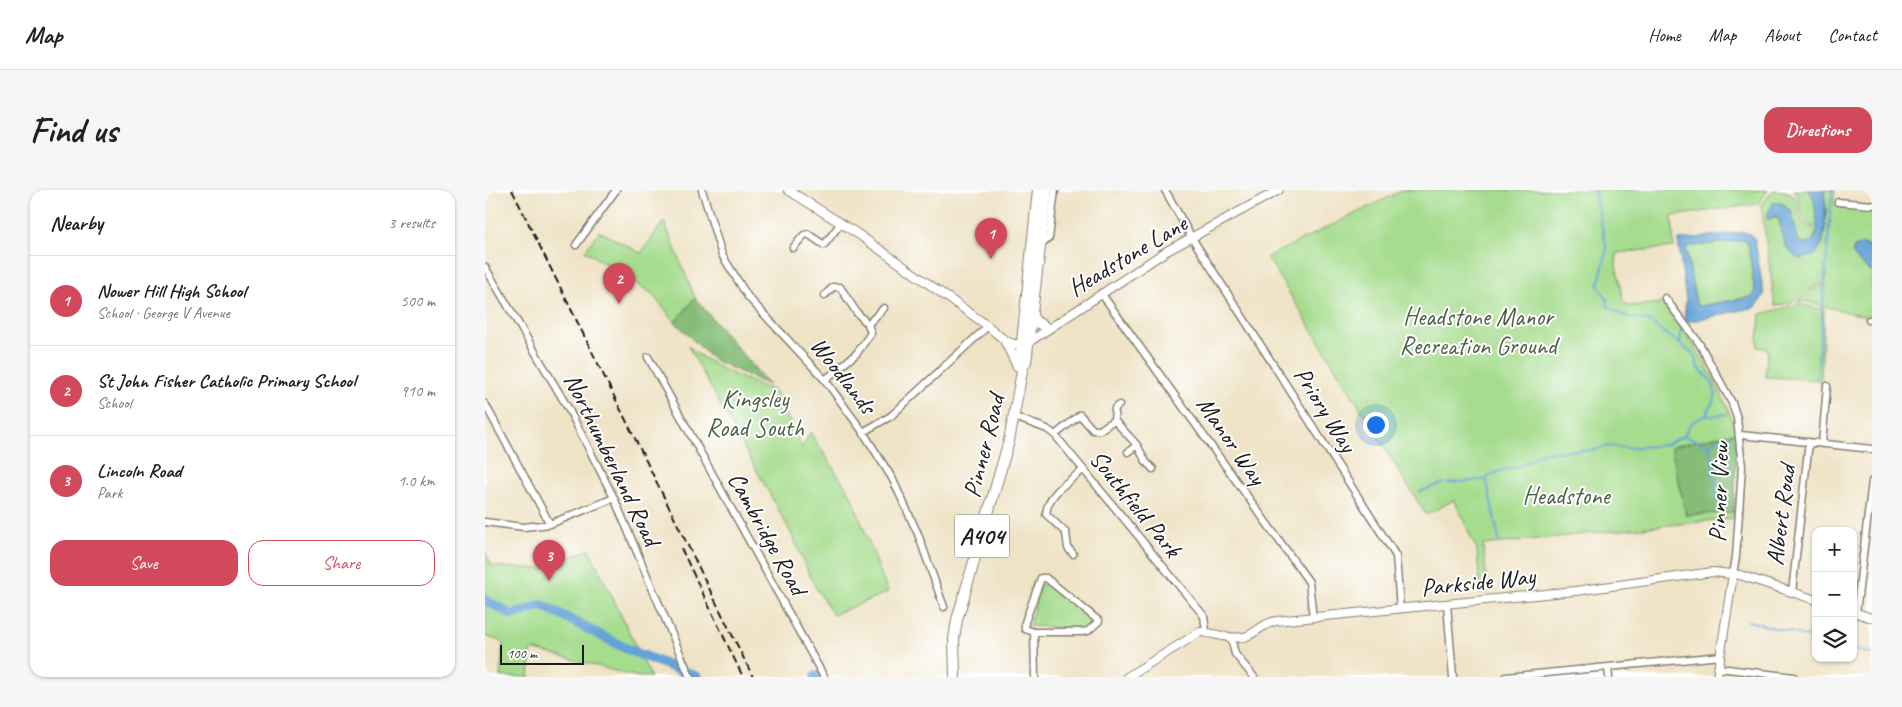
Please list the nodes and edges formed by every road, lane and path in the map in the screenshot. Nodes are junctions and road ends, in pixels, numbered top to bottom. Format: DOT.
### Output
graph roads {
  1 [pos="702,190"];
  2 [pos="788,190"];
  3 [pos="1037,190"];
  4 [pos="1047,190"];
  5 [pos="1055,190"];
  6 [pos="1165,190"];
  7 [pos="1279,190"];
  8 [pos="612,191"];
  9 [pos="1269,192"];
  10 [pos="1838,202"];
  11 [pos="1872,204"];
  12 [pos="841,223"];
  13 [pos="1192,238"];
  14 [pos="576,245"];
  15 [pos="1040,247"];
  16 [pos="793,248"];
  17 [pos="485,267"];
  18 [pos="1101,293"];
  19 [pos="824,296"];
  20 [pos="1665,298"];
  21 [pos="884,308"];
  22 [pos="1032,315"];
  23 [pos="868,324"];
  24 [pos="988,326"];
  25 [pos="1047,326"];
  26 [pos="1026,339"];
  27 [pos="1004,340"];
  28 [pos="648,356"];
  29 [pos="1022,370"];
  30 [pos="825,380"];
  31 [pos="1827,386"];
  32 [pos="485,404"];
  33 [pos="1119,405"];
  34 [pos="1015,417"];
  35 [pos="1114,420"];
  36 [pos="863,432"];
  37 [pos="1055,435"];
  38 [pos="1741,435"];
  39 [pos="1809,442"];
  40 [pos="1821,444"];
  41 [pos="1137,445"];
  42 [pos="1872,449"];
  43 [pos="1128,452"];
  44 [pos="1153,469"];
  45 [pos="1083,470"];
  46 [pos="1872,481"];
  47 [pos="614,498"];
  48 [pos="485,522"];
  49 [pos="550,524"];
  50 [pos="1073,554"];
  51 [pos="1733,574"];
  52 [pos="1792,592"];
  53 [pos="1857,597"];
  54 [pos="1812,599"];
  55 [pos="1447,604"];
  56 [pos="944,607"];
  57 [pos="1400,609"];
  58 [pos="1857,613"];
  59 [pos="1313,618"];
  60 [pos="1872,618"];
  61 [pos="1034,632"];
  62 [pos="1206,632"];
  63 [pos="1231,638"];
  64 [pos="1721,656"];
  65 [pos="1607,667"];
  66 [pos="1719,668"];
  67 [pos="1531,676"];
  68 [pos="690,677"];
  69 [pos="824,677"];
  70 [pos="955,677"];
  71 [pos="1035,677"];
  72 [pos="1127,677"];
  73 [pos="1254,677"];
  74 [pos="1453,677"];
  75 [pos="1506,677"];
  76 [pos="1609,677"];
  77 [pos="1717,677"];
  78 [pos="1794,677"];
  1 -- 30 [label="street, Woodlands"];
  2 -- 12 [label="street"];
  3 -- 26 [label="main road, A404"];
  4 -- 15 [label="main road, A404"];
  5 -- 15 [label="street"];
  6 -- 13 [label="street, Priory Way"];
  7 -- 9 [label="street, Headstone Lane"];
  8 -- 14 [label="street"];
  9 -- 13 [label="street, Headstone Lane"];
  10 -- 11 [label="street"];
  12 -- 16 [label="street"];
  12 -- 24 [label="street"];
  13 -- 18 [label="street, Headstone Lane"];
  13 -- 57 [label="street, Priory Way"];
  15 -- 22 [label="main road, A404"];
  17 -- 47 [label="street, Northumberland Road"];
  18 -- 25 [label="street, Headstone Lane"];
  18 -- 59 [label="street, Manor Way"];
  19 -- 23 [label="street"];
  20 -- 38 [label="street, Pinner View"];
  21 -- 23 [label="street"];
  22 -- 25 [label="main road"];
  22 -- 26 [label="main road, A404"];
  23 -- 30 [label="street"];
  24 -- 27 [label="street"];
  24 -- 36 [label="street"];
  25 -- 26 [label="street, Headstone Lane"];
  26 -- 27 [label="street"];
  26 -- 29 [label="main road, Pinner Road / A404"];
  27 -- 29 [label="main road"];
  28 -- 69 [label="street, Cambridge Road"];
  29 -- 34 [label="main road, Pinner Road / A404"];
  30 -- 36 [label="street, Woodlands"];
  31 -- 40 [label="street"];
  32 -- 49 [label="street"];
  33 -- 35 [label="street"];
  34 -- 37 [label="street, Southfield Park"];
  34 -- 70 [label="main road, Pinner Road / A404"];
  35 -- 37 [label="street"];
  35 -- 41 [label="street"];
  36 -- 56 [label="street, Woodlands"];
  37 -- 45 [label="street, Southfield Park"];
  38 -- 39 [label="street"];
  38 -- 51 [label="street, Pinner View"];
  39 -- 40 [label="street"];
  39 -- 52 [label="street, Albert Road"];
  40 -- 42 [label="street"];
  41 -- 43 [label="street"];
  41 -- 44 [label="street"];
  45 -- 50 [label="street"];
  45 -- 62 [label="street, Southfield Park"];
  46 -- 53 [label="street"];
  47 -- 49 [label="street"];
  47 -- 68 [label="street, Northumberland Road"];
  48 -- 49 [label="street"];
  51 -- 52 [label="street, Parkside Way"];
  51 -- 55 [label="street, Parkside Way"];
  51 -- 64 [label="street, Pinner View"];
  52 -- 54 [label="street, Parkside Way"];
  55 -- 57 [label="street, Parkside Way"];
  55 -- 74 [label="street"];
  57 -- 59 [label="street, Parkside Way"];
  58 -- 60 [label="street"];
  59 -- 63 [label="street, Parkside Way"];
  61 -- 61 [label="street"];
  61 -- 71 [label="street"];
  62 -- 63 [label="street"];
  62 -- 72 [label="street"];
  63 -- 73 [label="street"];
  64 -- 65 [label="street"];
  64 -- 66 [label="street, Pinner View"];
  65 -- 67 [label="street"];
  65 -- 76 [label="street"];
  66 -- 77 [label="street, Pinner View"];
  66 -- 78 [label="street"];
  67 -- 75 [label="street"];
}
